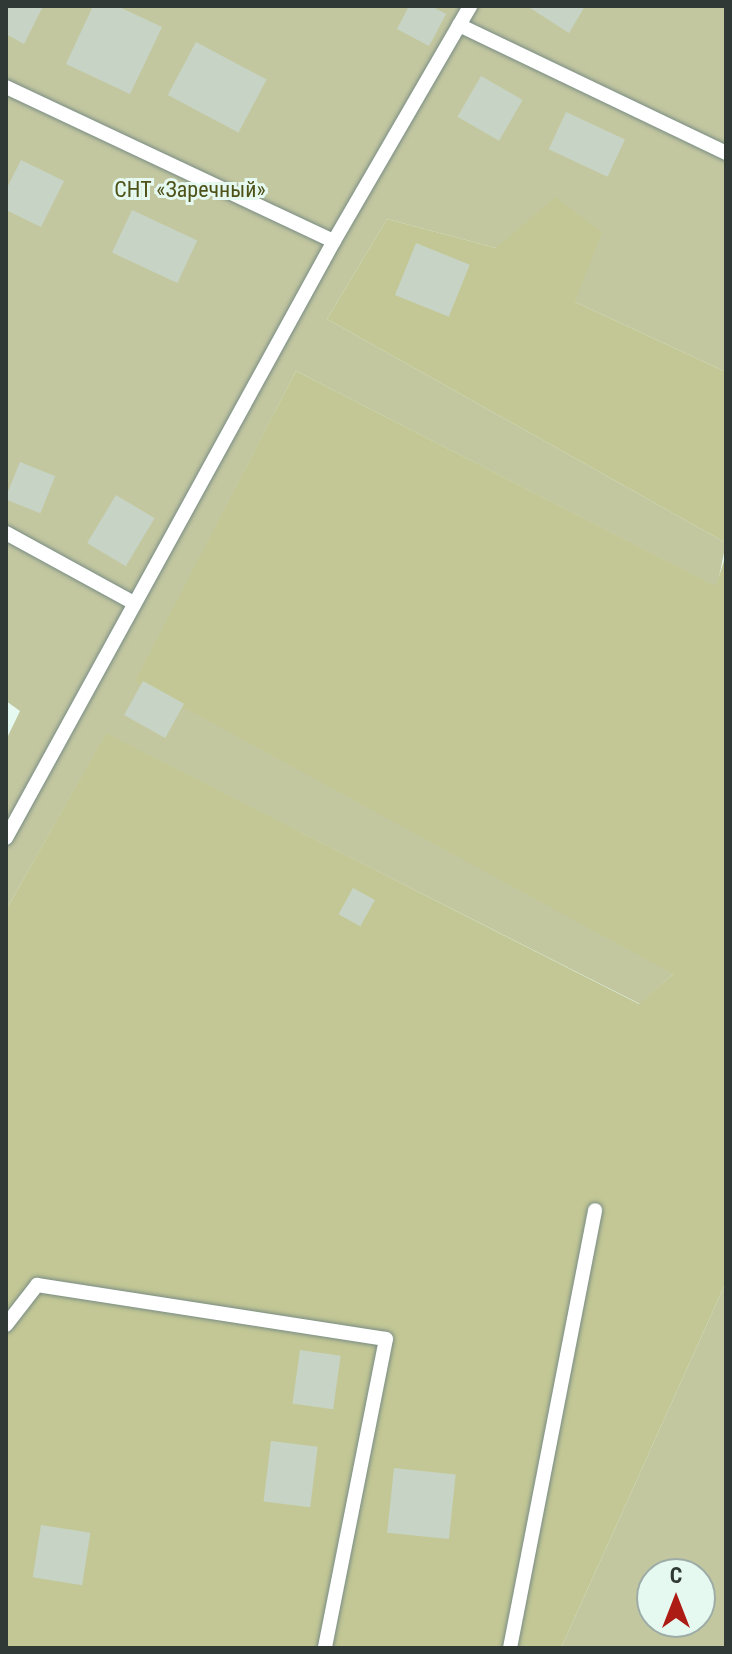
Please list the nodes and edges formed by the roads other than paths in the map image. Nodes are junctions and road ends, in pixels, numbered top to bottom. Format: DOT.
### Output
graph roads {
  1 [pos="470,6"];
  2 [pos="459,25"];
  3 [pos="6,87"];
  4 [pos="726,153"];
  5 [pos="334,241"];
  6 [pos="6,533"];
  7 [pos="132,602"];
  8 [pos="6,838"];
  9 [pos="595,1210"];
  10 [pos="6,1325"];
  11 [pos="325,1648"];
  12 [pos="510,1648"];
  1 -- 2 [label="lane"];
  2 -- 4 [label="lane"];
  2 -- 5 [label="lane"];
  3 -- 5 [label="lane"];
  5 -- 7 [label="lane"];
  6 -- 7 [label="lane"];
  7 -- 8 [label="lane"];
  9 -- 12 [label="lane"];
  10 -- 11 [label="lane"];
}
